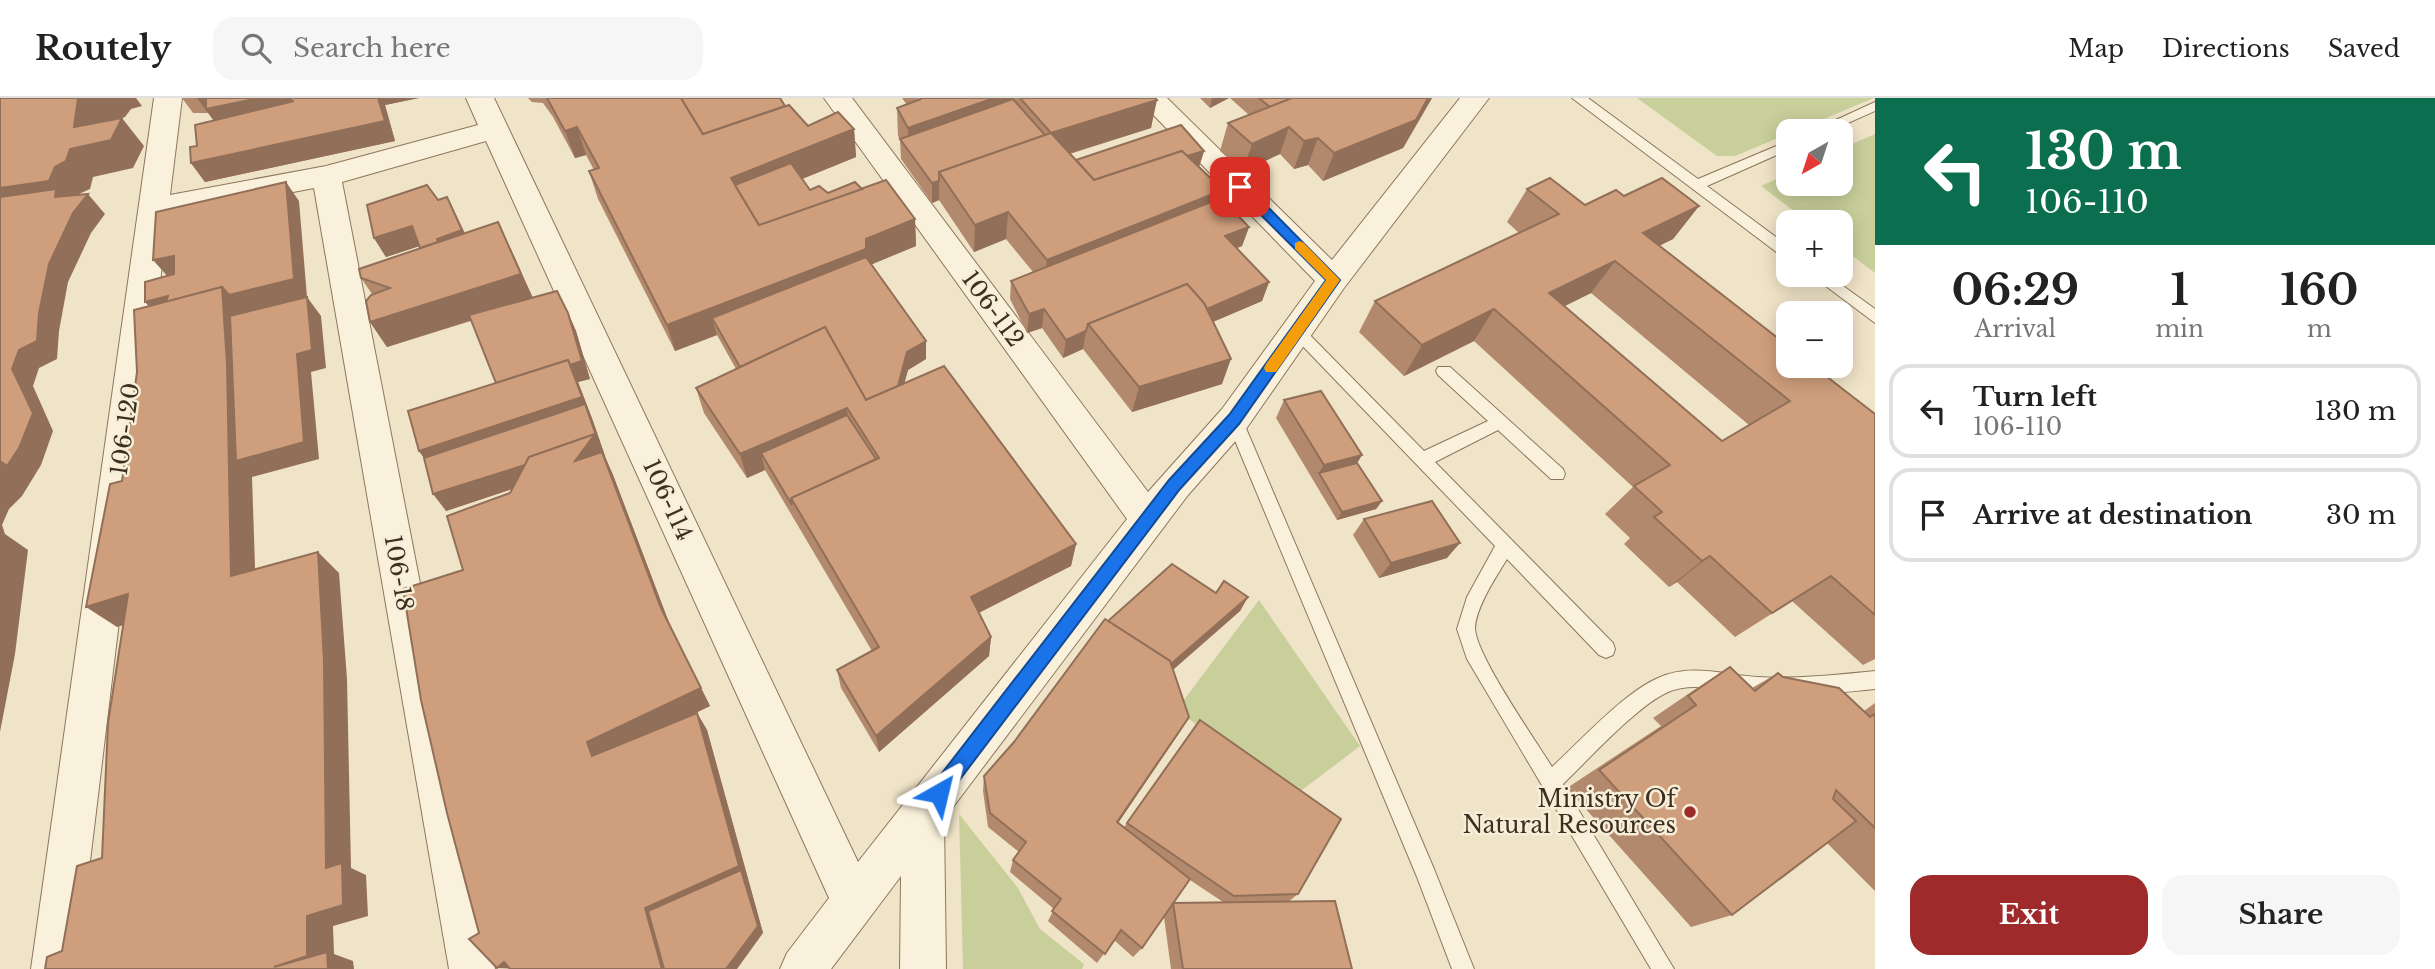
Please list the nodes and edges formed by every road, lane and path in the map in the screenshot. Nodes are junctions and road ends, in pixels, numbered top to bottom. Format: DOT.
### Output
graph roads {
  1 [pos="168,98"];
  2 [pos="838,98"];
  3 [pos="1151,98"];
  4 [pos="1475,98"];
  5 [pos="1579,98"];
  6 [pos="1875,106"];
  7 [pos="488,114"];
  8 [pos="1846,119"];
  9 [pos="1776,150"];
  10 [pos="326,176"];
  11 [pos="1697,185"];
  12 [pos="154,208"];
  13 [pos="1776,244"];
  14 [pos="1334,280"];
  15 [pos="1834,287"];
  16 [pos="1875,317"];
  17 [pos="1297,331"];
  18 [pos="1444,371"];
  19 [pos="1234,419"];
  20 [pos="1500,422"];
  21 [pos="1422,460"];
  22 [pos="1557,474"];
  23 [pos="1148,520"];
  24 [pos="1505,545"];
  25 [pos="1606,649"];
  26 [pos="1875,680"];
  27 [pos="1550,782"];
  28 [pos="923,814"];
  29 [pos="854,902"];
  30 [pos="1663,968"];
  31 [pos="54,969"];
  32 [pos="472,969"];
  33 [pos="803,969"];
  34 [pos="923,969"];
  35 [pos="1463,969"];
  1 -- 12 [label="street, 106-120"];
  2 -- 23 [label="street, 106-112"];
  3 -- 14 [label="street"];
  4 -- 14 [label="street"];
  5 -- 11 [label="lane"];
  6 -- 8 [label="lane"];
  7 -- 10 [label="street"];
  7 -- 29 [label="street, 106-114"];
  9 -- 11 [label="lane"];
  10 -- 12 [label="street"];
  10 -- 32 [label="street, 106-18"];
  11 -- 13 [label="lane"];
  12 -- 31 [label="street, 106-120"];
  14 -- 17 [label="street"];
  15 -- 16 [label="lane"];
  17 -- 19 [label="street"];
  17 -- 21 [label="lane"];
  18 -- 20 [label="lane"];
  19 -- 23 [label="street"];
  19 -- 35 [label="lane"];
  20 -- 21 [label="lane"];
  20 -- 22 [label="lane"];
  21 -- 24 [label="lane"];
  23 -- 28 [label="street"];
  24 -- 25 [label="lane"];
  24 -- 27 [label="lane"];
  26 -- 27 [label="lane"];
  27 -- 30 [label="lane"];
  28 -- 29 [label="street"];
  28 -- 34 [label="street"];
  29 -- 33 [label="street"];
}
